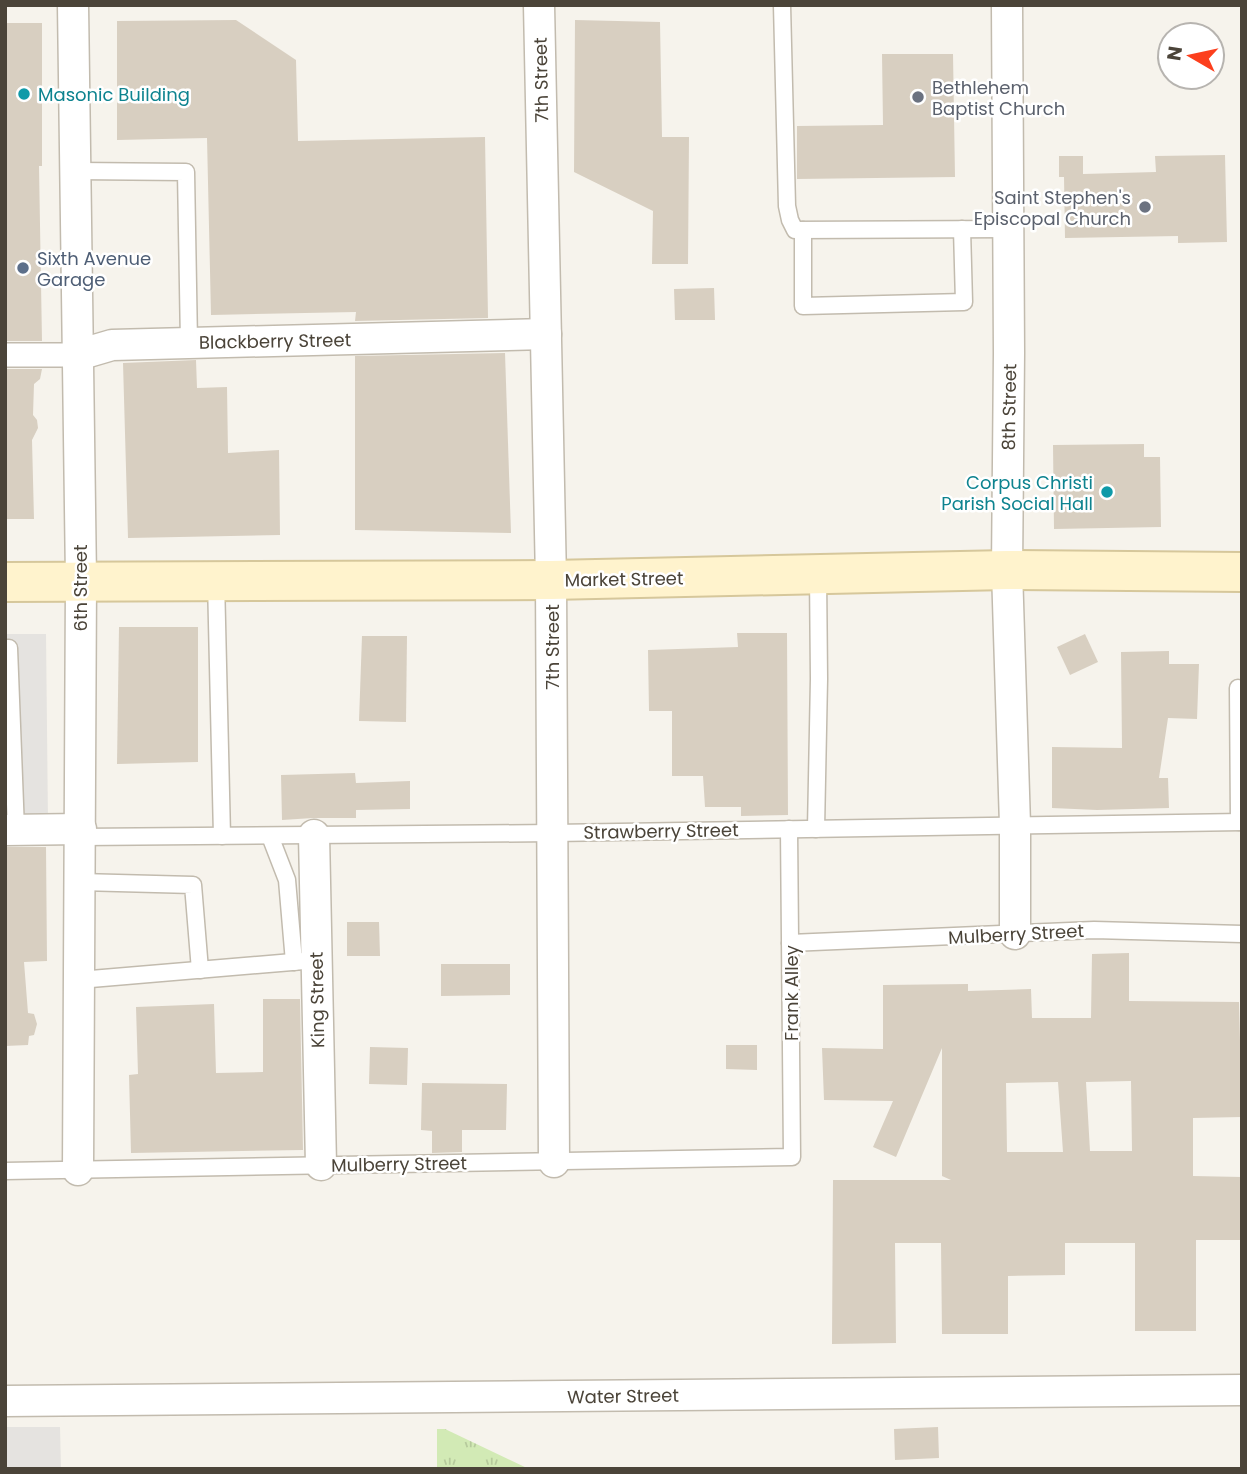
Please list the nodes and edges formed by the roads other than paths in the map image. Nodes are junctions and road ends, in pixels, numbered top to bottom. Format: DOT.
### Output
graph roads {
  1 [pos="73,5"];
  2 [pos="539,5"];
  3 [pos="782,5"];
  4 [pos="1007,5"];
  5 [pos="76,171"];
  6 [pos="962,229"];
  7 [pos="1009,229"];
  8 [pos="803,230"];
  9 [pos="546,334"];
  10 [pos="189,343"];
  11 [pos="5,355"];
  12 [pos="78,355"];
  13 [pos="1007,570"];
  14 [pos="1242,572"];
  15 [pos="818,574"];
  16 [pos="81,580"];
  17 [pos="216,580"];
  18 [pos="551,580"];
  19 [pos="5,582"];
  20 [pos="7,648"];
  21 [pos="1238,688"];
  22 [pos="1240,822"];
  23 [pos="1015,825"];
  24 [pos="789,829"];
  25 [pos="816,829"];
  26 [pos="11,830"];
  27 [pos="80,833"];
  28 [pos="553,833"];
  29 [pos="314,835"];
  30 [pos="222,836"];
  31 [pos="270,836"];
  32 [pos="80,882"];
  33 [pos="1016,934"];
  34 [pos="1242,934"];
  35 [pos="790,943"];
  36 [pos="305,961"];
  37 [pos="200,970"];
  38 [pos="79,981"];
  39 [pos="792,1157"];
  40 [pos="554,1162"];
  41 [pos="321,1164"];
  42 [pos="78,1170"];
  43 [pos="5,1171"];
  44 [pos="1242,1390"];
  45 [pos="5,1401"];
  1 -- 5 [label="street, 6th Street"];
  2 -- 9 [label="street, 7th Street"];
  3 -- 8 [label="lane"];
  4 -- 7 [label="street, 8th Street"];
  5 -- 10 [label="lane"];
  5 -- 12 [label="street, 6th Street"];
  6 -- 7 [label="lane"];
  6 -- 8 [label="lane"];
  6 -- 8 [label="lane"];
  7 -- 13 [label="street, 8th Street"];
  9 -- 10 [label="street, Blackberry Street"];
  9 -- 18 [label="street, 7th Street"];
  10 -- 12 [label="street, Blackberry Street"];
  11 -- 12 [label="street, Blackberry Street"];
  12 -- 16 [label="street, 6th Street"];
  13 -- 14 [label="main road, Market Street"];
  13 -- 15 [label="main road, Market Street"];
  13 -- 23 [label="street, 8th Street"];
  15 -- 18 [label="main road, Market Street"];
  15 -- 25 [label="lane"];
  16 -- 17 [label="main road, Market Street"];
  16 -- 19 [label="main road, Market Street"];
  16 -- 27 [label="street, 6th Street"];
  17 -- 18 [label="main road, Market Street"];
  17 -- 30 [label="lane"];
  18 -- 28 [label="street, 7th Street"];
  20 -- 26 [label="lane"];
  21 -- 22 [label="lane"];
  22 -- 23 [label="lane, Strawberry Street"];
  23 -- 25 [label="lane, Strawberry Street"];
  23 -- 33 [label="street, 8th Street"];
  24 -- 25 [label="lane, Strawberry Street"];
  24 -- 28 [label="lane, Strawberry Street"];
  24 -- 35 [label="lane, Frank Alley"];
  26 -- 27 [label="street, Strawberry Street"];
  27 -- 30 [label="lane, Strawberry Street"];
  27 -- 32 [label="street, 6th Street"];
  28 -- 29 [label="lane, Strawberry Street"];
  28 -- 40 [label="street, 7th Street"];
  29 -- 31 [label="lane, Strawberry Street"];
  29 -- 36 [label="street, King Street"];
  30 -- 31 [label="lane, Strawberry Street"];
  31 -- 36 [label="lane"];
  32 -- 37 [label="lane"];
  32 -- 38 [label="street, 6th Street"];
  33 -- 34 [label="lane, Mulberry Street"];
  33 -- 35 [label="lane, Mulberry Street"];
  35 -- 39 [label="lane, Frank Alley"];
  36 -- 37 [label="lane"];
  36 -- 41 [label="street, King Street"];
  37 -- 38 [label="lane"];
  38 -- 42 [label="street, 6th Street"];
  39 -- 40 [label="lane, Mulberry Street"];
  40 -- 41 [label="lane, Mulberry Street"];
  41 -- 42 [label="lane, Mulberry Street"];
  42 -- 43 [label="lane, Mulberry Street"];
  44 -- 45 [label="street, Water Street"];
}
